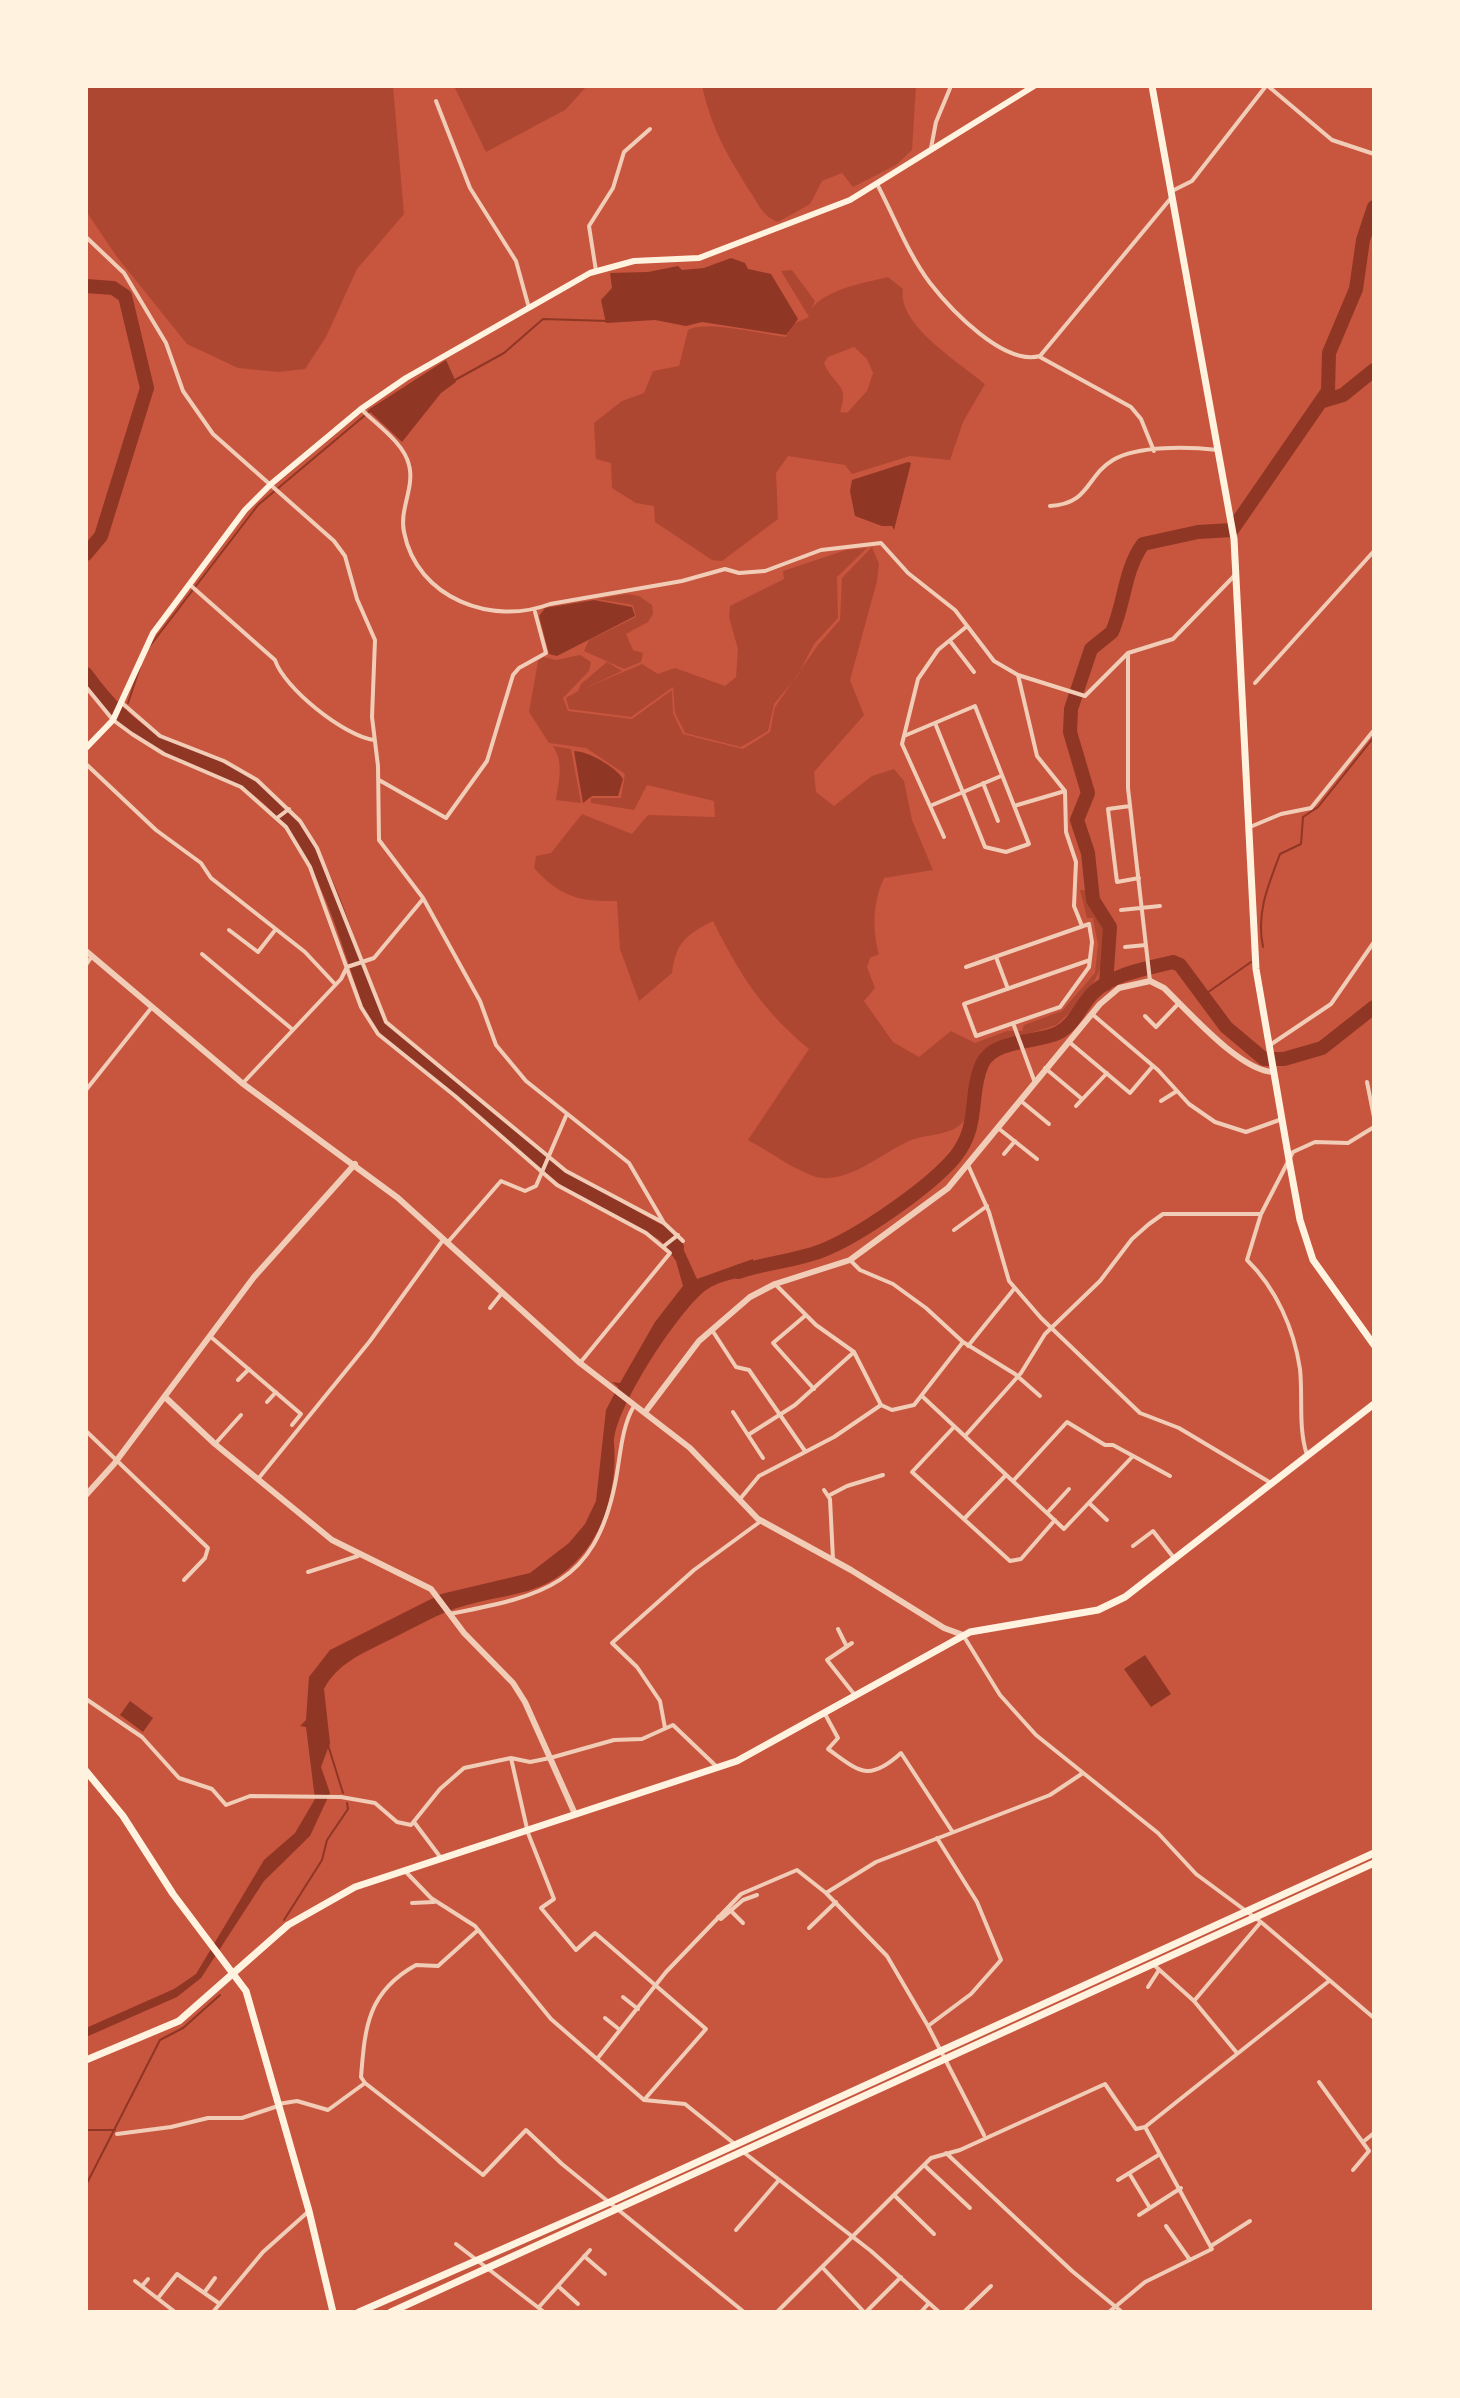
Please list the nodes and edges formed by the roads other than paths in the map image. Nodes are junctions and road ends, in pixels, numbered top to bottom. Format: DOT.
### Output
graph roads {
  1 [pos="951,86"];
  2 [pos="1034,86"];
  3 [pos="1152,86"];
  4 [pos="1267,86"];
  5 [pos="436,101"];
  6 [pos="650,129"];
  7 [pos="931,152"];
  8 [pos="1374,154"];
  9 [pos="877,184"];
  10 [pos="1170,195"];
  11 [pos="86,237"];
  12 [pos="596,271"];
  13 [pos="529,308"];
  14 [pos="1040,356"];
  15 [pos="364,412"];
  16 [pos="1218,450"];
  17 [pos="1154,451"];
  18 [pos="273,486"];
  19 [pos="1050,506"];
  20 [pos="1374,551"];
  21 [pos="1238,573"];
  22 [pos="192,587"];
  23 [pos="535,612"];
  24 [pos="966,627"];
  25 [pos="950,641"];
  26 [pos="1128,653"];
  27 [pos="974,672"];
  28 [pos="1018,675"];
  29 [pos="1255,683"];
  30 [pos="86,687"];
  31 [pos="120,702"];
  32 [pos="114,718"];
  33 [pos="935,723"];
  34 [pos="1374,730"];
  35 [pos="904,736"];
  36 [pos="374,740"];
  37 [pos="86,748"];
  38 [pos="86,764"];
  39 [pos="1002,775"];
  40 [pos="379,780"];
  41 [pos="983,783"];
  42 [pos="1065,791"];
  43 [pos="962,792"];
  44 [pos="930,806"];
  45 [pos="1014,806"];
  46 [pos="1130,806"];
  47 [pos="288,810"];
  48 [pos="279,817"];
  49 [pos="998,821"];
  50 [pos="1249,827"];
  51 [pos="944,837"];
  52 [pos="1139,878"];
  53 [pos="423,898"];
  54 [pos="1160,906"];
  55 [pos="1142,908"];
  56 [pos="1121,910"];
  57 [pos="1082,926"];
  58 [pos="276,929"];
  59 [pos="229,930"];
  60 [pos="1374,942"];
  61 [pos="1147,945"];
  62 [pos="1125,947"];
  63 [pos="89,953"];
  64 [pos="202,954"];
  65 [pos="995,957"];
  66 [pos="1090,960"];
  67 [pos="360,962"];
  68 [pos="86,965"];
  69 [pos="348,966"];
  70 [pos="966,967"];
  71 [pos="1150,978"];
  72 [pos="334,983"];
  73 [pos="1008,989"];
  74 [pos="1179,1003"];
  75 [pos="152,1007"];
  76 [pos="1092,1014"];
  77 [pos="1145,1016"];
  78 [pos="1013,1023"];
  79 [pos="292,1029"];
  80 [pos="1068,1041"];
  81 [pos="1270,1047"];
  82 [pos="1153,1066"];
  83 [pos="1045,1068"];
  84 [pos="1274,1069"];
  85 [pos="1107,1073"];
  86 [pos="1034,1080"];
  87 [pos="1367,1082"];
  88 [pos="243,1083"];
  89 [pos="86,1090"];
  90 [pos="1177,1091"];
  91 [pos="1372,1098"];
  92 [pos="1019,1099"];
  93 [pos="1082,1099"];
  94 [pos="1161,1101"];
  95 [pos="1076,1106"];
  96 [pos="566,1116"];
  97 [pos="1374,1117"];
  98 [pos="1282,1119"];
  99 [pos="1049,1124"];
  100 [pos="997,1127"];
  101 [pos="1374,1127"];
  102 [pos="1015,1141"];
  103 [pos="1004,1154"];
  104 [pos="549,1155"];
  105 [pos="1037,1159"];
  106 [pos="1289,1160"];
  107 [pos="355,1164"];
  108 [pos="968,1164"];
  109 [pos="543,1170"];
  110 [pos="987,1206"];
  111 [pos="1261,1214"];
  112 [pos="664,1223"];
  113 [pos="954,1230"];
  114 [pos="677,1236"];
  115 [pos="447,1240"];
  116 [pos="683,1241"];
  117 [pos="665,1246"];
  118 [pos="850,1260"];
  119 [pos="775,1284"];
  120 [pos="1014,1289"];
  121 [pos="502,1293"];
  122 [pos="490,1308"];
  123 [pos="806,1315"];
  124 [pos="1051,1327"];
  125 [pos="712,1330"];
  126 [pos="211,1336"];
  127 [pos="963,1342"];
  128 [pos="1374,1345"];
  129 [pos="968,1346"];
  130 [pos="854,1352"];
  131 [pos="580,1363"];
  132 [pos="249,1369"];
  133 [pos="1017,1376"];
  134 [pos="238,1380"];
  135 [pos="814,1389"];
  136 [pos="276,1392"];
  137 [pos="1040,1396"];
  138 [pos="165,1397"];
  139 [pos="923,1397"];
  140 [pos="267,1402"];
  141 [pos="633,1403"];
  142 [pos="1374,1404"];
  143 [pos="881,1405"];
  144 [pos="646,1411"];
  145 [pos="733,1412"];
  146 [pos="241,1415"];
  147 [pos="780,1415"];
  148 [pos="292,1425"];
  149 [pos="954,1427"];
  150 [pos="86,1431"];
  151 [pos="748,1435"];
  152 [pos="965,1436"];
  153 [pos="215,1444"];
  154 [pos="805,1451"];
  155 [pos="1133,1456"];
  156 [pos="1308,1457"];
  157 [pos="763,1458"];
  158 [pos="118,1459"];
  159 [pos="883,1475"];
  160 [pos="1006,1475"];
  161 [pos="1170,1476"];
  162 [pos="258,1479"];
  163 [pos="1013,1481"];
  164 [pos="1273,1484"];
  165 [pos="1069,1489"];
  166 [pos="824,1490"];
  167 [pos="86,1495"];
  168 [pos="828,1496"];
  169 [pos="738,1501"];
  170 [pos="1089,1503"];
  171 [pos="1047,1513"];
  172 [pos="964,1519"];
  173 [pos="1055,1520"];
  174 [pos="1107,1520"];
  175 [pos="761,1521"];
  176 [pos="1133,1546"];
  177 [pos="358,1556"];
  178 [pos="1175,1560"];
  179 [pos="833,1561"];
  180 [pos="308,1572"];
  181 [pos="184,1580"];
  182 [pos="448,1613"];
  183 [pos="838,1629"];
  184 [pos="963,1635"];
  185 [pos="87,1696"];
  186 [pos="855,1697"];
  187 [pos="825,1714"];
  188 [pos="665,1729"];
  189 [pos="511,1758"];
  190 [pos="550,1758"];
  191 [pos="718,1768"];
  192 [pos="86,1771"];
  193 [pos="1083,1773"];
  194 [pos="575,1814"];
  195 [pos="414,1822"];
  196 [pos="527,1829"];
  197 [pos="952,1831"];
  198 [pos="937,1838"];
  199 [pos="1374,1853"];
  200 [pos="441,1858"];
  201 [pos="1374,1863"];
  202 [pos="405,1870"];
  203 [pos="826,1893"];
  204 [pos="757,1895"];
  205 [pos="437,1902"];
  206 [pos="836,1902"];
  207 [pos="412,1903"];
  208 [pos="731,1911"];
  209 [pos="1246,1911"];
  210 [pos="718,1917"];
  211 [pos="1258,1920"];
  212 [pos="743,1923"];
  213 [pos="809,1928"];
  214 [pos="478,1930"];
  215 [pos="1156,1967"];
  216 [pos="235,1973"];
  217 [pos="1329,1981"];
  218 [pos="656,1987"];
  219 [pos="1148,1987"];
  220 [pos="623,1997"];
  221 [pos="1194,2001"];
  222 [pos="638,2009"];
  223 [pos="1374,2009"];
  224 [pos="1369,2013"];
  225 [pos="605,2018"];
  226 [pos="1374,2018"];
  227 [pos="928,2026"];
  228 [pos="620,2030"];
  229 [pos="1237,2053"];
  230 [pos="943,2054"];
  231 [pos="597,2059"];
  232 [pos="86,2060"];
  233 [pos="1319,2082"];
  234 [pos="365,2083"];
  235 [pos="644,2100"];
  236 [pos="278,2105"];
  237 [pos="1145,2127"];
  238 [pos="1374,2133"];
  239 [pos="117,2134"];
  240 [pos="985,2136"];
  241 [pos="1363,2142"];
  242 [pos="735,2144"];
  243 [pos="743,2152"];
  244 [pos="946,2153"];
  245 [pos="1160,2154"];
  246 [pos="924,2165"];
  247 [pos="1353,2170"];
  248 [pos="1129,2173"];
  249 [pos="779,2180"];
  250 [pos="1118,2180"];
  251 [pos="1181,2188"];
  252 [pos="894,2195"];
  253 [pos="610,2202"];
  254 [pos="618,2208"];
  255 [pos="970,2208"];
  256 [pos="1150,2208"];
  257 [pos="309,2211"];
  258 [pos="1139,2215"];
  259 [pos="1250,2221"];
  260 [pos="1166,2226"];
  261 [pos="736,2230"];
  262 [pos="934,2234"];
  263 [pos="851,2236"];
  264 [pos="456,2244"];
  265 [pos="1211,2246"];
  266 [pos="590,2250"];
  267 [pos="584,2256"];
  268 [pos="1190,2260"];
  269 [pos="477,2262"];
  270 [pos="822,2267"];
  271 [pos="486,2269"];
  272 [pos="605,2274"];
  273 [pos="901,2277"];
  274 [pos="215,2278"];
  275 [pos="148,2279"];
  276 [pos="135,2281"];
  277 [pos="142,2286"];
  278 [pos="558,2286"];
  279 [pos="991,2286"];
  280 [pos="974,2292"];
  281 [pos="204,2293"];
  282 [pos="979,2297"];
  283 [pos="158,2298"];
  284 [pos="929,2303"];
  285 [pos="220,2304"];
  286 [pos="578,2304"];
  287 [pos="539,2307"];
  288 [pos="1116,2308"];
  289 [pos="175,2312"];
  290 [pos="213,2312"];
  291 [pos="333,2312"];
  292 [pos="359,2312"];
  293 [pos="391,2312"];
  294 [pos="544,2312"];
  295 [pos="744,2312"];
  296 [pos="777,2312"];
  297 [pos="865,2312"];
  298 [pos="921,2312"];
  299 [pos="939,2312"];
  300 [pos="964,2312"];
  301 [pos="1109,2312"];
  302 [pos="1122,2312"];
  1 -- 7 [label="street"];
  2 -- 7 [label="main road"];
  3 -- 10 [label="main road"];
  4 -- 8 [label="street"];
  4 -- 10 [label="street"];
  5 -- 13 [label="street"];
  6 -- 12 [label="street"];
  7 -- 9 [label="main road"];
  9 -- 12 [label="main road"];
  9 -- 14 [label="street"];
  10 -- 14 [label="street"];
  10 -- 16 [label="main road"];
  11 -- 18 [label="street"];
  12 -- 13 [label="main road"];
  13 -- 15 [label="main road"];
  14 -- 17 [label="street"];
  15 -- 18 [label="main road"];
  15 -- 23 [label="street"];
  16 -- 17 [label="street"];
  16 -- 21 [label="main road"];
  17 -- 19 [label="street"];
  18 -- 22 [label="main road"];
  18 -- 36 [label="street"];
  20 -- 29 [label="street"];
  21 -- 26 [label="street"];
  21 -- 50 [label="main road"];
  22 -- 31 [label="main road"];
  22 -- 36 [label="street"];
  23 -- 24 [label="street"];
  23 -- 40 [label="street"];
  24 -- 25 [label="street"];
  24 -- 28 [label="street"];
  25 -- 27 [label="street"];
  25 -- 35 [label="street"];
  26 -- 28 [label="street"];
  26 -- 46 [label="street"];
  28 -- 42 [label="street"];
  30 -- 32 [label="street"];
  31 -- 32 [label="main road"];
  31 -- 47 [label="street"];
  32 -- 37 [label="main road"];
  32 -- 48 [label="street"];
  33 -- 35 [label="street"];
  33 -- 39 [label="street"];
  33 -- 43 [label="street"];
  34 -- 50 [label="street"];
  35 -- 44 [label="street"];
  36 -- 40 [label="street"];
  38 -- 58 [label="street"];
  39 -- 41 [label="street"];
  39 -- 45 [label="street"];
  40 -- 53 [label="street"];
  41 -- 43 [label="street"];
  41 -- 49 [label="street"];
  42 -- 45 [label="street"];
  42 -- 57 [label="street"];
  43 -- 44 [label="street"];
  43 -- 45 [label="street"];
  44 -- 51 [label="street"];
  46 -- 52 [label="street"];
  46 -- 52 [label="street"];
  47 -- 48 [label="street"];
  47 -- 67 [label="street"];
  48 -- 69 [label="street"];
  50 -- 81 [label="main road"];
  52 -- 55 [label="street"];
  53 -- 67 [label="street"];
  53 -- 96 [label="street"];
  54 -- 55 [label="street"];
  55 -- 56 [label="street"];
  55 -- 61 [label="street"];
  57 -- 65 [label="street"];
  57 -- 66 [label="street"];
  58 -- 59 [label="street"];
  58 -- 72 [label="street"];
  60 -- 81 [label="street"];
  61 -- 62 [label="street"];
  61 -- 71 [label="street"];
  63 -- 68 [label="street"];
  63 -- 75 [label="street"];
  64 -- 79 [label="street"];
  65 -- 70 [label="street"];
  65 -- 73 [label="street"];
  66 -- 73 [label="street"];
  66 -- 78 [label="street"];
  67 -- 69 [label="street"];
  67 -- 104 [label="street"];
  69 -- 72 [label="street"];
  69 -- 109 [label="street"];
  71 -- 74 [label="street"];
  71 -- 76 [label="street"];
  72 -- 79 [label="street"];
  73 -- 78 [label="street"];
  74 -- 77 [label="street"];
  74 -- 84 [label="street"];
  75 -- 88 [label="street"];
  75 -- 89 [label="street"];
  76 -- 80 [label="street"];
  76 -- 82 [label="street"];
  78 -- 86 [label="street"];
  79 -- 88 [label="street"];
  80 -- 83 [label="street"];
  80 -- 85 [label="street"];
  81 -- 84 [label="main road"];
  82 -- 85 [label="street"];
  82 -- 90 [label="street"];
  83 -- 86 [label="street"];
  83 -- 93 [label="street"];
  84 -- 98 [label="main road"];
  85 -- 93 [label="street"];
  86 -- 92 [label="street"];
  87 -- 91 [label="street"];
  88 -- 107 [label="street"];
  90 -- 94 [label="street"];
  90 -- 98 [label="street"];
  91 -- 97 [label="street"];
  92 -- 99 [label="street"];
  92 -- 100 [label="street"];
  93 -- 95 [label="street"];
  96 -- 104 [label="street"];
  96 -- 112 [label="street"];
  98 -- 106 [label="main road"];
  100 -- 102 [label="street"];
  100 -- 108 [label="street"];
  101 -- 106 [label="street"];
  102 -- 103 [label="street"];
  102 -- 105 [label="street"];
  104 -- 109 [label="street"];
  104 -- 112 [label="street"];
  106 -- 111 [label="street"];
  106 -- 128 [label="main road"];
  107 -- 115 [label="street"];
  107 -- 126 [label="street"];
  108 -- 110 [label="street"];
  108 -- 118 [label="street"];
  109 -- 115 [label="street"];
  109 -- 117 [label="street"];
  110 -- 113 [label="street"];
  110 -- 120 [label="street"];
  111 -- 124 [label="street"];
  111 -- 156 [label="street"];
  112 -- 114 [label="street"];
  114 -- 116 [label="street"];
  114 -- 117 [label="street"];
  115 -- 121 [label="street"];
  115 -- 162 [label="street"];
  117 -- 131 [label="street"];
  118 -- 119 [label="street"];
  118 -- 127 [label="street"];
  119 -- 123 [label="street"];
  119 -- 125 [label="street"];
  120 -- 124 [label="street"];
  120 -- 129 [label="street"];
  121 -- 122 [label="street"];
  121 -- 131 [label="street"];
  123 -- 130 [label="street"];
  123 -- 135 [label="street"];
  124 -- 133 [label="street"];
  124 -- 164 [label="street"];
  125 -- 144 [label="street"];
  125 -- 147 [label="street"];
  126 -- 132 [label="street"];
  126 -- 138 [label="street"];
  127 -- 129 [label="street"];
  127 -- 139 [label="street"];
  129 -- 133 [label="street"];
  130 -- 135 [label="street"];
  130 -- 143 [label="street"];
  131 -- 141 [label="street"];
  132 -- 134 [label="street"];
  132 -- 136 [label="street"];
  133 -- 137 [label="street"];
  133 -- 152 [label="street"];
  135 -- 147 [label="street"];
  136 -- 140 [label="street"];
  136 -- 148 [label="street"];
  138 -- 153 [label="street"];
  138 -- 158 [label="street"];
  139 -- 143 [label="street"];
  139 -- 149 [label="street"];
  141 -- 144 [label="street"];
  141 -- 182 [label="street"];
  142 -- 156 [label="main road"];
  143 -- 154 [label="street"];
  144 -- 169 [label="street"];
  145 -- 151 [label="street"];
  146 -- 153 [label="street"];
  147 -- 151 [label="street"];
  147 -- 154 [label="street"];
  149 -- 152 [label="street"];
  149 -- 172 [label="street"];
  150 -- 158 [label="street"];
  151 -- 157 [label="street"];
  152 -- 160 [label="street"];
  153 -- 162 [label="street"];
  154 -- 169 [label="street"];
  155 -- 161 [label="street"];
  155 -- 163 [label="street"];
  155 -- 170 [label="street"];
  156 -- 164 [label="main road"];
  158 -- 167 [label="street"];
  158 -- 181 [label="street"];
  159 -- 168 [label="street"];
  160 -- 163 [label="street"];
  160 -- 172 [label="street"];
  162 -- 177 [label="street"];
  163 -- 171 [label="street"];
  164 -- 178 [label="main road"];
  165 -- 171 [label="street"];
  166 -- 168 [label="street"];
  168 -- 179 [label="street"];
  169 -- 175 [label="street"];
  170 -- 173 [label="street"];
  170 -- 174 [label="street"];
  171 -- 173 [label="street"];
  172 -- 173 [label="street"];
  175 -- 179 [label="street"];
  175 -- 188 [label="street"];
  176 -- 178 [label="street"];
  177 -- 180 [label="street"];
  177 -- 182 [label="street"];
  178 -- 184 [label="main road"];
  179 -- 184 [label="street"];
  182 -- 190 [label="street"];
  183 -- 186 [label="street"];
  184 -- 186 [label="main road"];
  184 -- 193 [label="street"];
  185 -- 195 [label="street"];
  186 -- 187 [label="main road"];
  187 -- 191 [label="main road"];
  187 -- 197 [label="street"];
  188 -- 190 [label="street"];
  188 -- 191 [label="street"];
  189 -- 190 [label="street"];
  189 -- 195 [label="street"];
  189 -- 196 [label="street"];
  190 -- 194 [label="street"];
  191 -- 194 [label="main road"];
  192 -- 216 [label="main road"];
  193 -- 197 [label="street"];
  193 -- 209 [label="street"];
  194 -- 196 [label="main road"];
  195 -- 200 [label="street"];
  196 -- 200 [label="main road"];
  196 -- 218 [label="street"];
  197 -- 198 [label="street"];
  198 -- 203 [label="street"];
  198 -- 227 [label="street"];
  199 -- 209 [label="main road"];
  200 -- 202 [label="main road"];
  201 -- 211 [label="main road"];
  202 -- 205 [label="street"];
  202 -- 216 [label="main road"];
  203 -- 206 [label="street"];
  203 -- 210 [label="street"];
  204 -- 208 [label="street"];
  205 -- 207 [label="street"];
  205 -- 214 [label="street"];
  206 -- 213 [label="street"];
  206 -- 227 [label="street"];
  208 -- 210 [label="street"];
  208 -- 212 [label="street"];
  209 -- 211 [label="street"];
  209 -- 230 [label="main road"];
  210 -- 218 [label="street"];
  211 -- 215 [label="main road"];
  211 -- 217 [label="street"];
  211 -- 221 [label="street"];
  214 -- 231 [label="street"];
  214 -- 234 [label="street"];
  215 -- 219 [label="street"];
  215 -- 221 [label="street"];
  215 -- 230 [label="main road"];
  216 -- 232 [label="main road"];
  216 -- 236 [label="main road"];
  217 -- 224 [label="street"];
  217 -- 229 [label="street"];
  218 -- 222 [label="street"];
  218 -- 235 [label="street"];
  220 -- 222 [label="street"];
  221 -- 229 [label="street"];
  222 -- 228 [label="street"];
  223 -- 224 [label="street"];
  224 -- 226 [label="street"];
  225 -- 228 [label="street"];
  227 -- 230 [label="street"];
  228 -- 231 [label="street"];
  229 -- 237 [label="street"];
  230 -- 240 [label="street"];
  230 -- 242 [label="main road"];
  230 -- 243 [label="main road"];
  231 -- 235 [label="street"];
  233 -- 241 [label="street"];
  234 -- 236 [label="street"];
  234 -- 253 [label="street"];
  235 -- 242 [label="street"];
  236 -- 239 [label="street"];
  236 -- 257 [label="main road"];
  237 -- 240 [label="street"];
  237 -- 245 [label="street"];
  238 -- 241 [label="street"];
  240 -- 244 [label="street"];
  241 -- 247 [label="street"];
  242 -- 243 [label="street"];
  242 -- 253 [label="main road"];
  243 -- 249 [label="street"];
  243 -- 254 [label="main road"];
  244 -- 246 [label="street"];
  244 -- 288 [label="street"];
  245 -- 248 [label="street"];
  245 -- 251 [label="street"];
  246 -- 252 [label="street"];
  246 -- 255 [label="street"];
  248 -- 250 [label="street"];
  248 -- 256 [label="street"];
  249 -- 261 [label="street"];
  249 -- 263 [label="street"];
  251 -- 256 [label="street"];
  251 -- 265 [label="street"];
  252 -- 262 [label="street"];
  252 -- 263 [label="street"];
  253 -- 254 [label="street"];
  253 -- 269 [label="main road"];
  254 -- 271 [label="main road"];
  254 -- 295 [label="street"];
  256 -- 258 [label="street"];
  257 -- 285 [label="street"];
  257 -- 291 [label="main road"];
  259 -- 265 [label="street"];
  260 -- 268 [label="street"];
  263 -- 270 [label="street"];
  263 -- 273 [label="street"];
  264 -- 269 [label="street"];
  265 -- 268 [label="street"];
  266 -- 267 [label="street"];
  267 -- 272 [label="street"];
  267 -- 278 [label="street"];
  268 -- 288 [label="street"];
  269 -- 271 [label="street"];
  269 -- 292 [label="main road"];
  270 -- 296 [label="street"];
  270 -- 297 [label="street"];
  271 -- 287 [label="street"];
  271 -- 293 [label="main road"];
  273 -- 284 [label="street"];
  273 -- 297 [label="street"];
  274 -- 281 [label="street"];
  275 -- 277 [label="street"];
  276 -- 277 [label="street"];
  277 -- 283 [label="street"];
  278 -- 286 [label="street"];
  278 -- 287 [label="street"];
  279 -- 282 [label="street"];
  280 -- 282 [label="street"];
  281 -- 283 [label="street"];
  281 -- 285 [label="street"];
  282 -- 300 [label="street"];
  283 -- 289 [label="street"];
  284 -- 298 [label="street"];
  284 -- 299 [label="street"];
  285 -- 290 [label="street"];
  287 -- 294 [label="street"];
  288 -- 301 [label="street"];
  288 -- 302 [label="street"];
}
